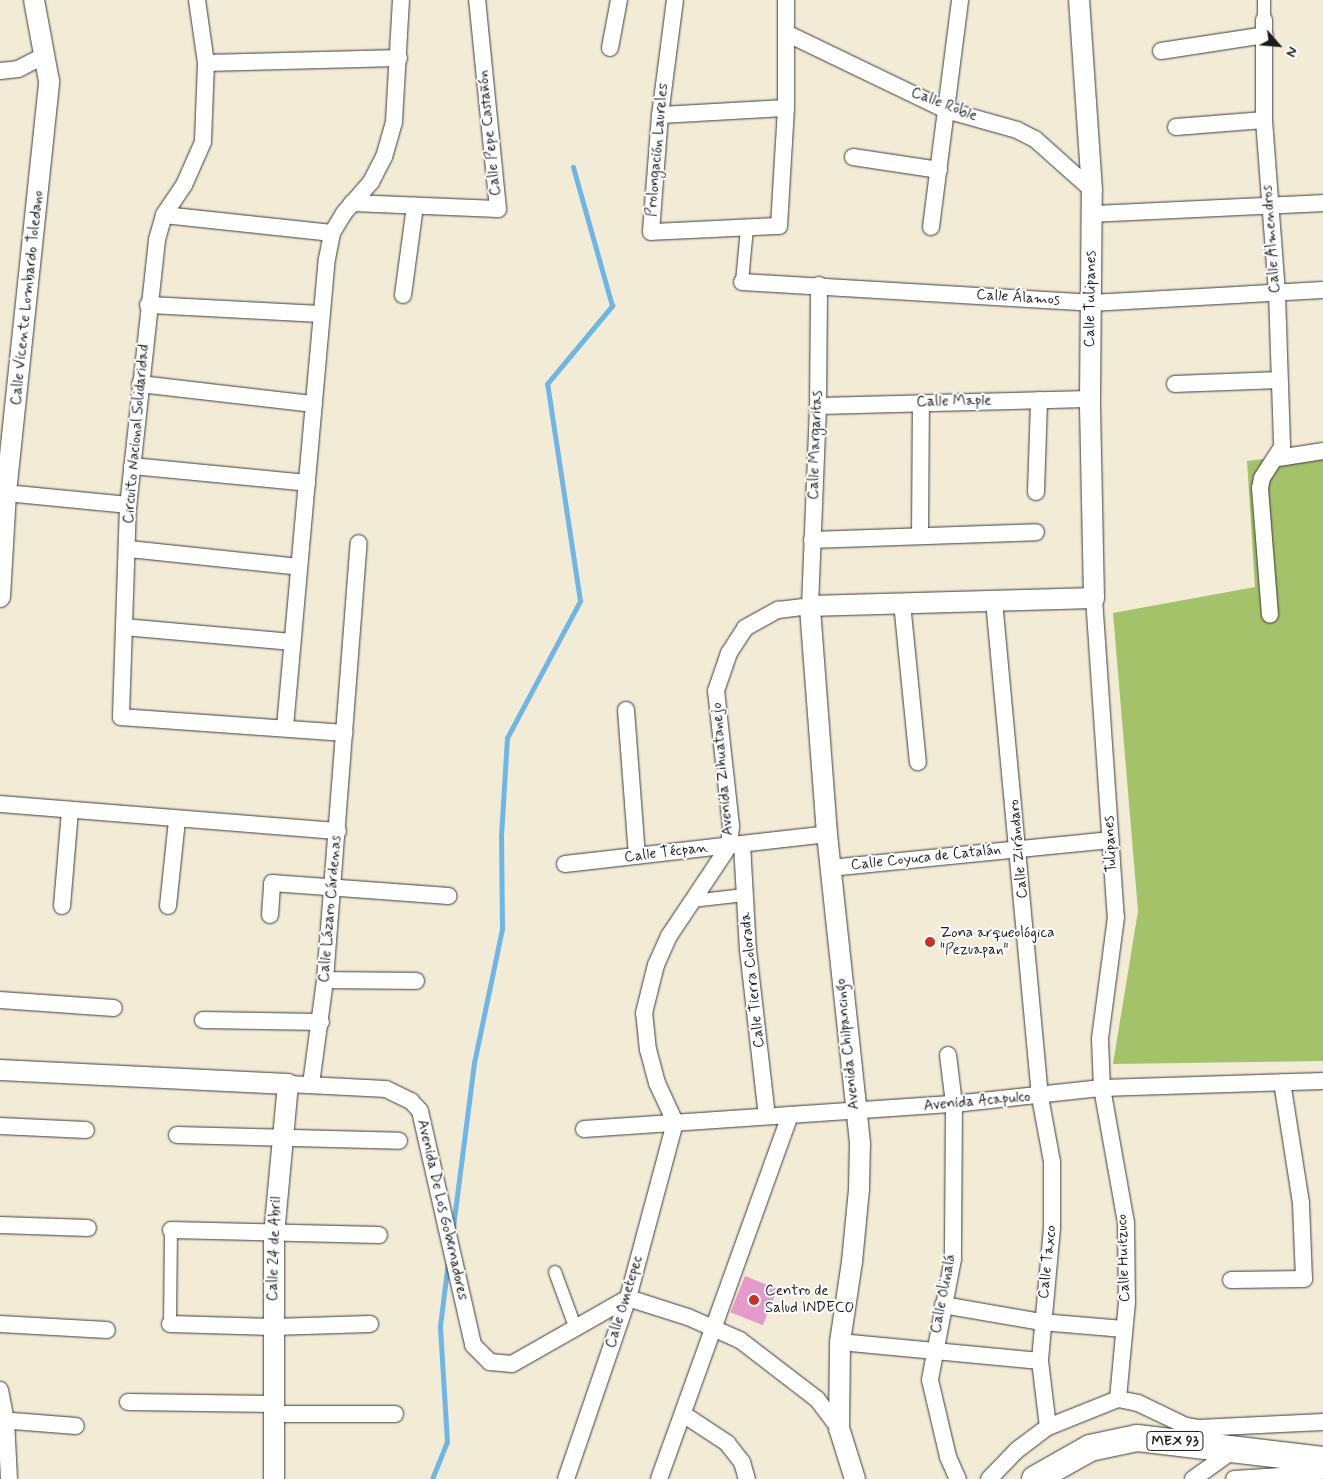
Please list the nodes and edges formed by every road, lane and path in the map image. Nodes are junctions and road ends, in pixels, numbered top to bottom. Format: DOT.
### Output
graph roads {
  1 [pos="34,0"];
  2 [pos="197,0"];
  3 [pos="400,0"];
  4 [pos="477,0"];
  5 [pos="619,0"];
  6 [pos="675,0"];
  7 [pos="786,0"];
  8 [pos="960,0"];
  9 [pos="1079,0"];
  10 [pos="1264,0"];
  11 [pos="1264,28"];
  12 [pos="786,33"];
  13 [pos="610,48"];
  14 [pos="1161,51"];
  15 [pos="45,56"];
  16 [pos="399,58"];
  17 [pos="206,63"];
  18 [pos="0,71"];
  19 [pos="786,108"];
  20 [pos="946,110"];
  21 [pos="660,115"];
  22 [pos="1264,120"];
  23 [pos="1176,127"];
  24 [pos="853,156"];
  25 [pos="939,170"];
  26 [pos="1092,190"];
  27 [pos="352,203"];
  28 [pos="1323,203"];
  29 [pos="1269,204"];
  30 [pos="416,206"];
  31 [pos="1092,214"];
  32 [pos="164,215"];
  33 [pos="931,227"];
  34 [pos="747,228"];
  35 [pos="332,233"];
  36 [pos="742,282"];
  37 [pos="819,285"];
  38 [pos="1323,290"];
  39 [pos="1277,293"];
  40 [pos="403,295"];
  41 [pos="1091,303"];
  42 [pos="148,305"];
  43 [pos="322,314"];
  44 [pos="1279,380"];
  45 [pos="140,384"];
  46 [pos="1175,384"];
  47 [pos="1090,399"];
  48 [pos="1038,400"];
  49 [pos="921,403"];
  50 [pos="314,404"];
  51 [pos="818,406"];
  52 [pos="7,425"];
  53 [pos="1323,451"];
  54 [pos="1278,458"];
  55 [pos="132,466"];
  56 [pos="307,483"];
  57 [pos="1036,492"];
  58 [pos="6,493"];
  59 [pos="128,505"];
  60 [pos="1036,532"];
  61 [pos="920,536"];
  62 [pos="812,540"];
  63 [pos="359,543"];
  64 [pos="129,549"];
  65 [pos="299,567"];
  66 [pos="0,597"];
  67 [pos="1094,598"];
  68 [pos="994,601"];
  69 [pos="902,604"];
  70 [pos="810,606"];
  71 [pos="1270,615"];
  72 [pos="124,627"];
  73 [pos="292,642"];
  74 [pos="626,710"];
  75 [pos="285,727"];
  76 [pos="344,733"];
  77 [pos="918,762"];
  78 [pos="0,804"];
  79 [pos="70,811"];
  80 [pos="177,820"];
  81 [pos="338,831"];
  82 [pos="827,834"];
  83 [pos="1111,840"];
  84 [pos="735,845"];
  85 [pos="1019,849"];
  86 [pos="637,856"];
  87 [pos="565,864"];
  88 [pos="830,868"];
  89 [pos="333,885"];
  90 [pos="745,895"];
  91 [pos="449,896"];
  92 [pos="692,901"];
  93 [pos="62,906"];
  94 [pos="168,906"];
  95 [pos="270,915"];
  96 [pos="325,980"];
  97 [pos="416,981"];
  98 [pos="0,1000"];
  99 [pos="114,1008"];
  100 [pos="203,1020"];
  101 [pos="322,1022"];
  102 [pos="948,1055"];
  103 [pos="0,1070"];
  104 [pos="1323,1081"];
  105 [pos="1282,1082"];
  106 [pos="288,1084"];
  107 [pos="312,1084"];
  108 [pos="1102,1088"];
  109 [pos="1040,1096"];
  110 [pos="954,1104"];
  111 [pos="854,1110"];
  112 [pos="790,1115"];
  113 [pos="767,1116"];
  114 [pos="675,1122"];
  115 [pos="0,1126"];
  116 [pos="584,1129"];
  117 [pos="86,1130"];
  118 [pos="177,1135"];
  119 [pos="281,1139"];
  120 [pos="399,1141"];
  121 [pos="0,1225"];
  122 [pos="88,1228"];
  123 [pos="171,1230"];
  124 [pos="274,1234"];
  125 [pos="379,1234"];
  126 [pos="555,1272"];
  127 [pos="1231,1280"];
  128 [pos="628,1298"];
  129 [pos="943,1305"];
  130 [pos="1042,1322"];
  131 [pos="0,1324"];
  132 [pos="170,1324"];
  133 [pos="370,1324"];
  134 [pos="273,1326"];
  135 [pos="713,1328"];
  136 [pos="1124,1329"];
  137 [pos="107,1330"];
  138 [pos="576,1330"];
  139 [pos="840,1342"];
  140 [pos="933,1351"];
  141 [pos="1040,1361"];
  142 [pos="0,1390"];
  143 [pos="1118,1399"];
  144 [pos="128,1402"];
  145 [pos="274,1409"];
  146 [pos="395,1414"];
  147 [pos="683,1414"];
  148 [pos="3,1420"];
  149 [pos="1323,1422"];
  150 [pos="76,1426"];
  151 [pos="1048,1427"];
  152 [pos="839,1428"];
  153 [pos="1183,1434"];
  154 [pos="1235,1449"];
  155 [pos="1323,1460"];
  156 [pos="1323,1470"];
  157 [pos="9,1479"];
  158 [pos="274,1479"];
  159 [pos="566,1479"];
  160 [pos="659,1479"];
  161 [pos="747,1479"];
  162 [pos="855,1479"];
  163 [pos="958,1479"];
  164 [pos="989,1479"];
  165 [pos="1035,1479"];
  166 [pos="1193,1479"];
  167 [pos="1234,1479"];
  1 -- 15 [label="street, Calle Vicente Lombardo Toledano"];
  2 -- 17 [label="street, Circuito Nacional Solidaridad"];
  3 -- 16 [label="street"];
  4 -- 30 [label="street, Calle Pepe Castañón"];
  5 -- 13 [label="street"];
  6 -- 21 [label="street, Prolongación Laureles"];
  7 -- 12 [label="street"];
  8 -- 20 [label="street"];
  9 -- 26 [label="street, Calle Tulipanes"];
  10 -- 11 [label="street"];
  11 -- 14 [label="street"];
  11 -- 22 [label="street, Calle Almendros"];
  12 -- 19 [label="street"];
  12 -- 20 [label="street, Calle Roble"];
  15 -- 18 [label="street"];
  15 -- 52 [label="street, Calle Vicente Lombardo Toledano"];
  16 -- 17 [label="street"];
  16 -- 27 [label="street"];
  17 -- 32 [label="street, Circuito Nacional Solidaridad"];
  19 -- 21 [label="street"];
  19 -- 34 [label="street, Prolongación Laureles"];
  20 -- 25 [label="street"];
  20 -- 26 [label="street, Calle Roble"];
  21 -- 34 [label="street, Prolongación Laureles"];
  22 -- 23 [label="street"];
  22 -- 29 [label="street, Calle Almendros"];
  24 -- 25 [label="street"];
  25 -- 33 [label="street"];
  26 -- 31 [label="street, Calle Tulipanes"];
  27 -- 30 [label="street, Calle Pepe Castañón"];
  27 -- 35 [label="street"];
  28 -- 29 [label="street"];
  29 -- 31 [label="street"];
  29 -- 39 [label="street, Calle Almendros"];
  30 -- 40 [label="street"];
  31 -- 41 [label="street, Calle Tulipanes"];
  32 -- 35 [label="street"];
  32 -- 42 [label="street, Circuito Nacional Solidaridad"];
  34 -- 36 [label="street"];
  35 -- 43 [label="street"];
  36 -- 37 [label="street, Calle Álamos"];
  37 -- 41 [label="street, Calle Álamos"];
  37 -- 51 [label="street, Calle Margaritas"];
  38 -- 39 [label="street, Calle Álamos"];
  39 -- 41 [label="street, Calle Álamos"];
  39 -- 44 [label="street, Calle Almendros"];
  41 -- 47 [label="street, Calle Tulipanes"];
  42 -- 43 [label="street"];
  42 -- 45 [label="street, Circuito Nacional Solidaridad"];
  43 -- 50 [label="street"];
  44 -- 46 [label="street"];
  44 -- 54 [label="street, Calle Almendros"];
  45 -- 50 [label="street"];
  45 -- 55 [label="street, Circuito Nacional Solidaridad"];
  47 -- 48 [label="street, Calle Maple"];
  47 -- 67 [label="street, Calle Tulipanes"];
  48 -- 49 [label="street, Calle Maple"];
  48 -- 57 [label="street"];
  49 -- 51 [label="street, Calle Maple"];
  49 -- 61 [label="street"];
  50 -- 56 [label="street"];
  51 -- 62 [label="street, Calle Margaritas"];
  52 -- 58 [label="street, Calle Vicente Lombardo Toledano"];
  53 -- 54 [label="street"];
  54 -- 71 [label="street"];
  55 -- 56 [label="street"];
  55 -- 59 [label="street, Circuito Nacional Solidaridad"];
  56 -- 65 [label="street"];
  58 -- 59 [label="street"];
  58 -- 66 [label="street, Calle Vicente Lombardo Toledano"];
  59 -- 64 [label="street, Circuito Nacional Solidaridad"];
  60 -- 61 [label="street"];
  61 -- 62 [label="street"];
  62 -- 70 [label="street, Calle Margaritas"];
  63 -- 76 [label="street, Calle Lázaro Cárdenas"];
  64 -- 65 [label="street"];
  64 -- 72 [label="street, Circuito Nacional Solidaridad"];
  65 -- 73 [label="street"];
  67 -- 68 [label="street, Avenida Zihuatanejo"];
  67 -- 83 [label="street, Tulipanes"];
  68 -- 69 [label="street, Avenida Zihuatanejo"];
  68 -- 85 [label="street, Calle Zirándaro"];
  69 -- 70 [label="street, Avenida Zihuatanejo"];
  69 -- 77 [label="street"];
  70 -- 82 [label="street, Avenida Chilpancingo"];
  70 -- 84 [label="street, Avenida Zihuatanejo"];
  72 -- 73 [label="street"];
  72 -- 75 [label="street, Circuito Nacional Solidaridad"];
  73 -- 75 [label="street"];
  74 -- 86 [label="street"];
  75 -- 76 [label="street, Circuito Nacional Solidaridad"];
  76 -- 81 [label="street, Calle Lázaro Cárdenas"];
  78 -- 79 [label="street"];
  79 -- 80 [label="street"];
  79 -- 93 [label="street"];
  80 -- 81 [label="street"];
  80 -- 94 [label="street"];
  81 -- 89 [label="street, Calle Lázaro Cárdenas"];
  82 -- 84 [label="street, Calle Técpan"];
  82 -- 88 [label="street, Avenida Chilpancingo"];
  83 -- 85 [label="street, Calle Coyuca de Catalán"];
  83 -- 108 [label="street, Tulipanes"];
  84 -- 86 [label="street, Calle Técpan"];
  84 -- 90 [label="street, Calle Tierra Colorada"];
  84 -- 92 [label="street, Avenida Zihuatanejo"];
  85 -- 88 [label="street, Calle Coyuca de Catalán"];
  85 -- 109 [label="street, Calle Zirándaro"];
  86 -- 87 [label="street, Calle Técpan"];
  88 -- 111 [label="street, Avenida Chilpancingo"];
  89 -- 91 [label="street"];
  89 -- 95 [label="street"];
  89 -- 96 [label="street, Calle Lázaro Cárdenas"];
  90 -- 92 [label="street"];
  90 -- 113 [label="street, Calle Tierra Colorada"];
  92 -- 114 [label="street, Avenida Zihuatanejo"];
  96 -- 97 [label="street"];
  96 -- 101 [label="street, Calle Lázaro Cárdenas"];
  98 -- 99 [label="street"];
  100 -- 101 [label="street"];
  101 -- 107 [label="street, Calle Lázaro Cárdenas"];
  102 -- 110 [label="street, Calle Olinalá"];
  103 -- 106 [label="street, Avenida De Los Gobernadores"];
  104 -- 105 [label="street, Avenida Acapulco"];
  105 -- 108 [label="street, Avenida Acapulco"];
  105 -- 127 [label="street"];
  106 -- 107 [label="street, Avenida De Los Gobernadores"];
  106 -- 119 [label="street, Calle 24 de Abril"];
  107 -- 138 [label="street, Avenida De Los Gobernadores"];
  108 -- 109 [label="street, Avenida Acapulco"];
  108 -- 136 [label="street, Calle Huitzuco"];
  109 -- 110 [label="street, Avenida Acapulco"];
  109 -- 130 [label="street, Calle Taxco"];
  110 -- 111 [label="street, Avenida Acapulco"];
  110 -- 129 [label="street, Calle Olinalá"];
  111 -- 112 [label="street, Avenida Acapulco"];
  111 -- 139 [label="street, Avenida Chilpancingo"];
  112 -- 113 [label="street, Avenida Acapulco"];
  112 -- 135 [label="street"];
  113 -- 114 [label="street, Avenida Acapulco"];
  114 -- 116 [label="street, Avenida Acapulco"];
  114 -- 128 [label="street, Calle Ometepec"];
  115 -- 117 [label="street"];
  118 -- 119 [label="street"];
  119 -- 120 [label="street"];
  119 -- 124 [label="street, Calle 24 de Abril"];
  121 -- 122 [label="street"];
  123 -- 124 [label="street"];
  123 -- 132 [label="street"];
  124 -- 125 [label="street"];
  124 -- 134 [label="street, Calle 24 de Abril"];
  126 -- 138 [label="street"];
  128 -- 135 [label="street"];
  128 -- 138 [label="street, Avenida De Los Gobernadores"];
  128 -- 159 [label="street, Calle Ometepec"];
  129 -- 130 [label="street"];
  129 -- 140 [label="street, Calle Olinalá"];
  130 -- 136 [label="street"];
  130 -- 141 [label="street, Calle Taxco"];
  131 -- 137 [label="street"];
  132 -- 134 [label="street"];
  133 -- 134 [label="street"];
  134 -- 145 [label="street, Calle 24 de Abril"];
  135 -- 147 [label="street"];
  135 -- 152 [label="street"];
  136 -- 143 [label="street, Calle Huitzuco"];
  139 -- 140 [label="street"];
  139 -- 152 [label="street, Avenida Chilpancingo"];
  140 -- 141 [label="street"];
  140 -- 163 [label="street, Calle Olinalá"];
  141 -- 151 [label="street, Calle Taxco"];
  142 -- 148 [label="street"];
  143 -- 151 [label="street"];
  143 -- 153 [label="street"];
  144 -- 145 [label="street"];
  145 -- 146 [label="street"];
  145 -- 158 [label="street, Calle 24 de Abril"];
  147 -- 160 [label="street"];
  147 -- 161 [label="street"];
  148 -- 150 [label="street"];
  148 -- 157 [label="street"];
  149 -- 153 [label="street"];
  151 -- 164 [label="street"];
  152 -- 162 [label="street, Avenida Chilpancingo"];
  153 -- 154 [label="main road, MEX 93"];
  153 -- 165 [label="main road, MEX 93"];
  154 -- 155 [label="main road, MEX 93"];
  154 -- 166 [label="street"];
  156 -- 167 [label="street"];
}
